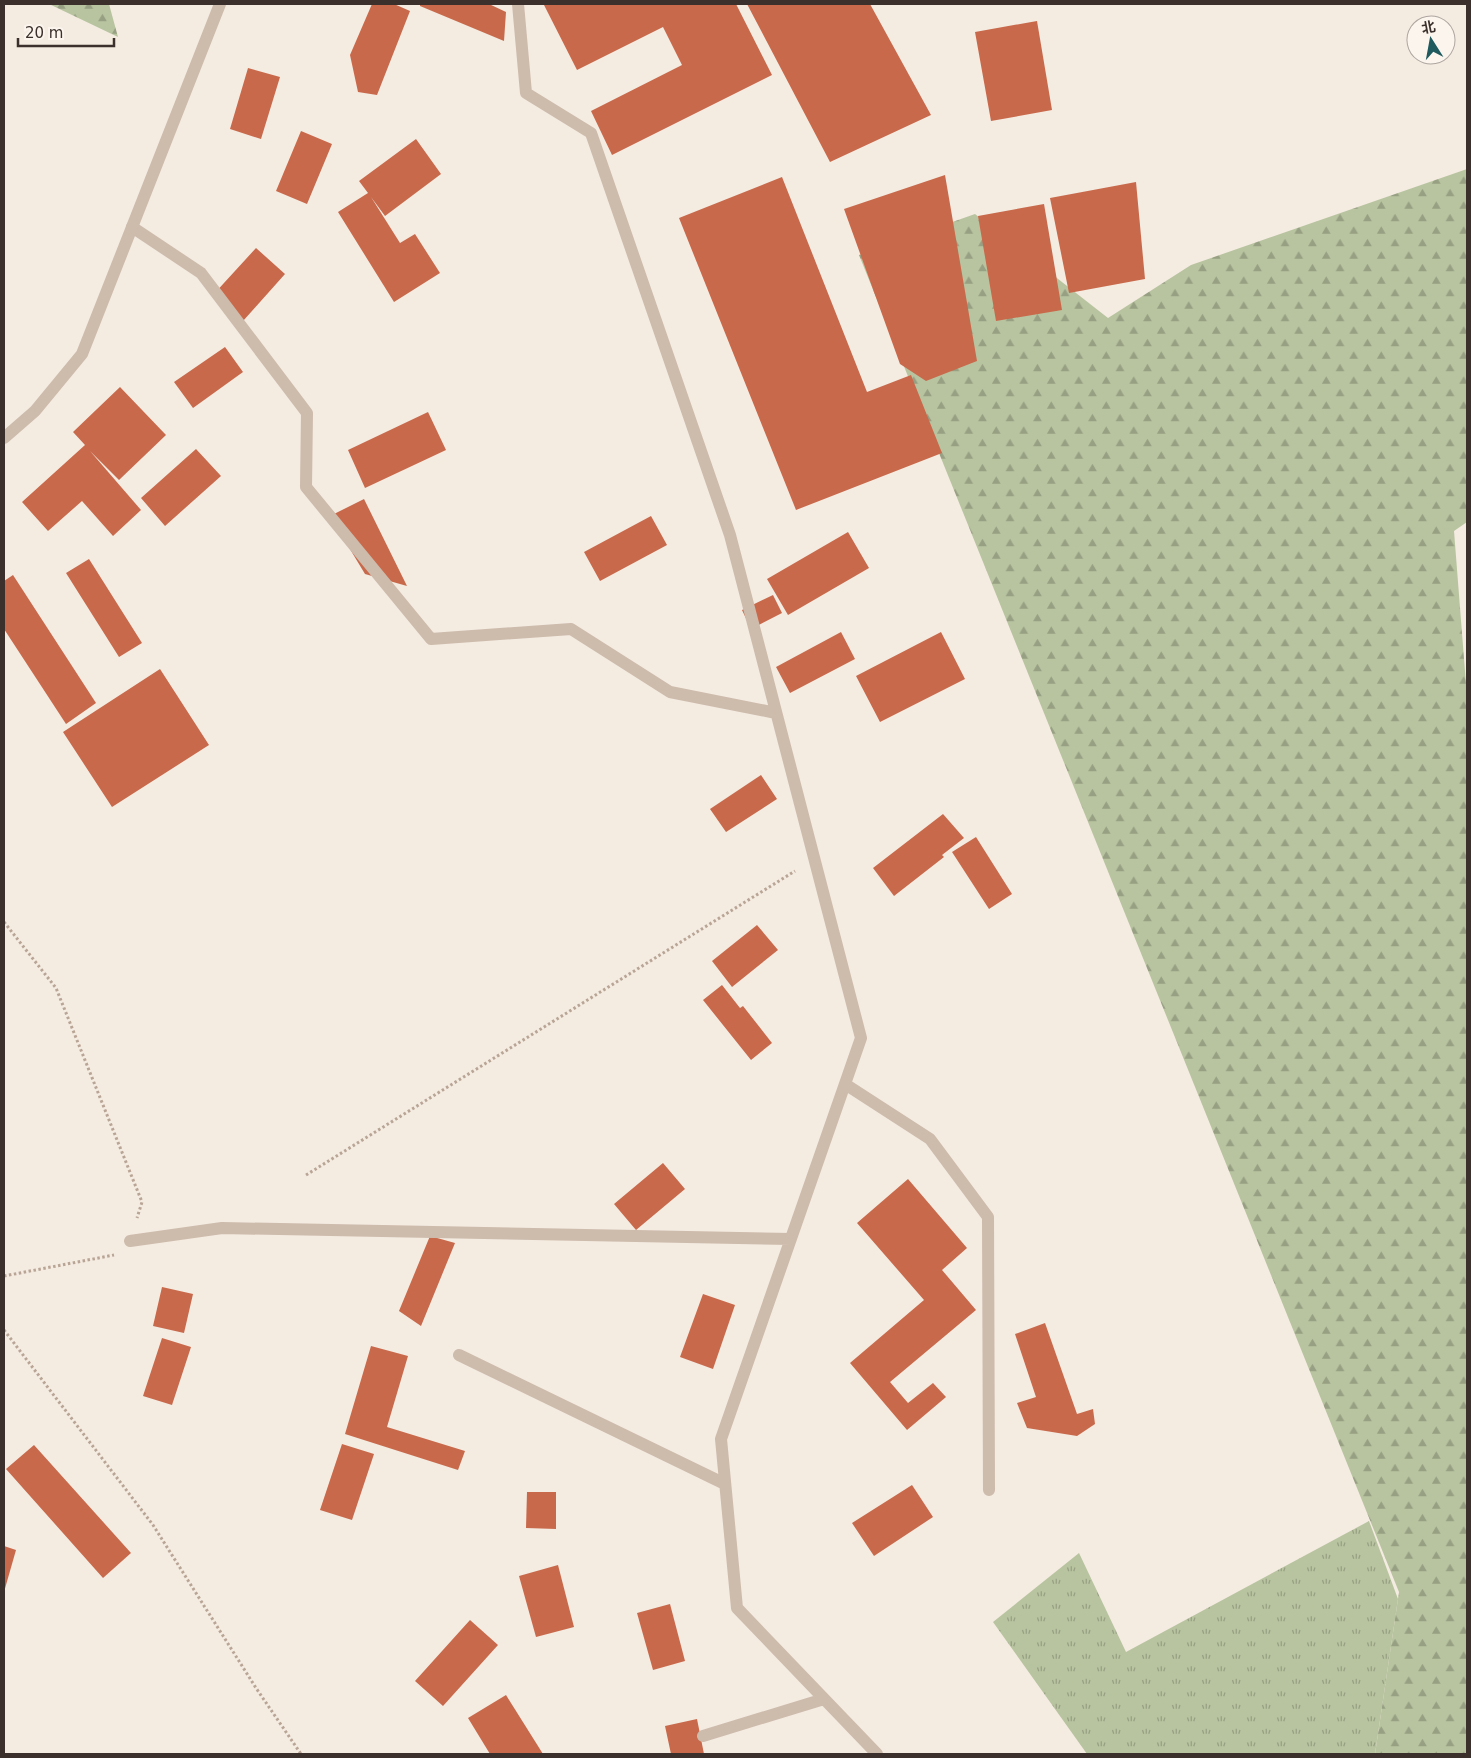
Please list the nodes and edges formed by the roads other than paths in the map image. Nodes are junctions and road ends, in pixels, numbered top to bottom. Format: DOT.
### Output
graph roads {
  1 [pos="220,4"];
  2 [pos="518,4"];
  3 [pos="132,227"];
  4 [pos="4,438"];
  5 [pos="776,713"];
  6 [pos="845,1084"];
  7 [pos="791,1239"];
  8 [pos="130,1241"];
  9 [pos="459,1355"];
  10 [pos="725,1484"];
  11 [pos="989,1490"];
  12 [pos="824,1699"];
  13 [pos="704,1736"];
  14 [pos="877,1754"];
  1 -- 3 [label="street"];
  2 -- 5 [label="street"];
  3 -- 4 [label="street"];
  3 -- 5 [label="street"];
  5 -- 6 [label="street"];
  6 -- 7 [label="street"];
  6 -- 11 [label="street"];
  7 -- 8 [label="street"];
  7 -- 10 [label="street"];
  9 -- 10 [label="street"];
  10 -- 12 [label="street"];
  12 -- 13 [label="street"];
  12 -- 14 [label="street"];
}
